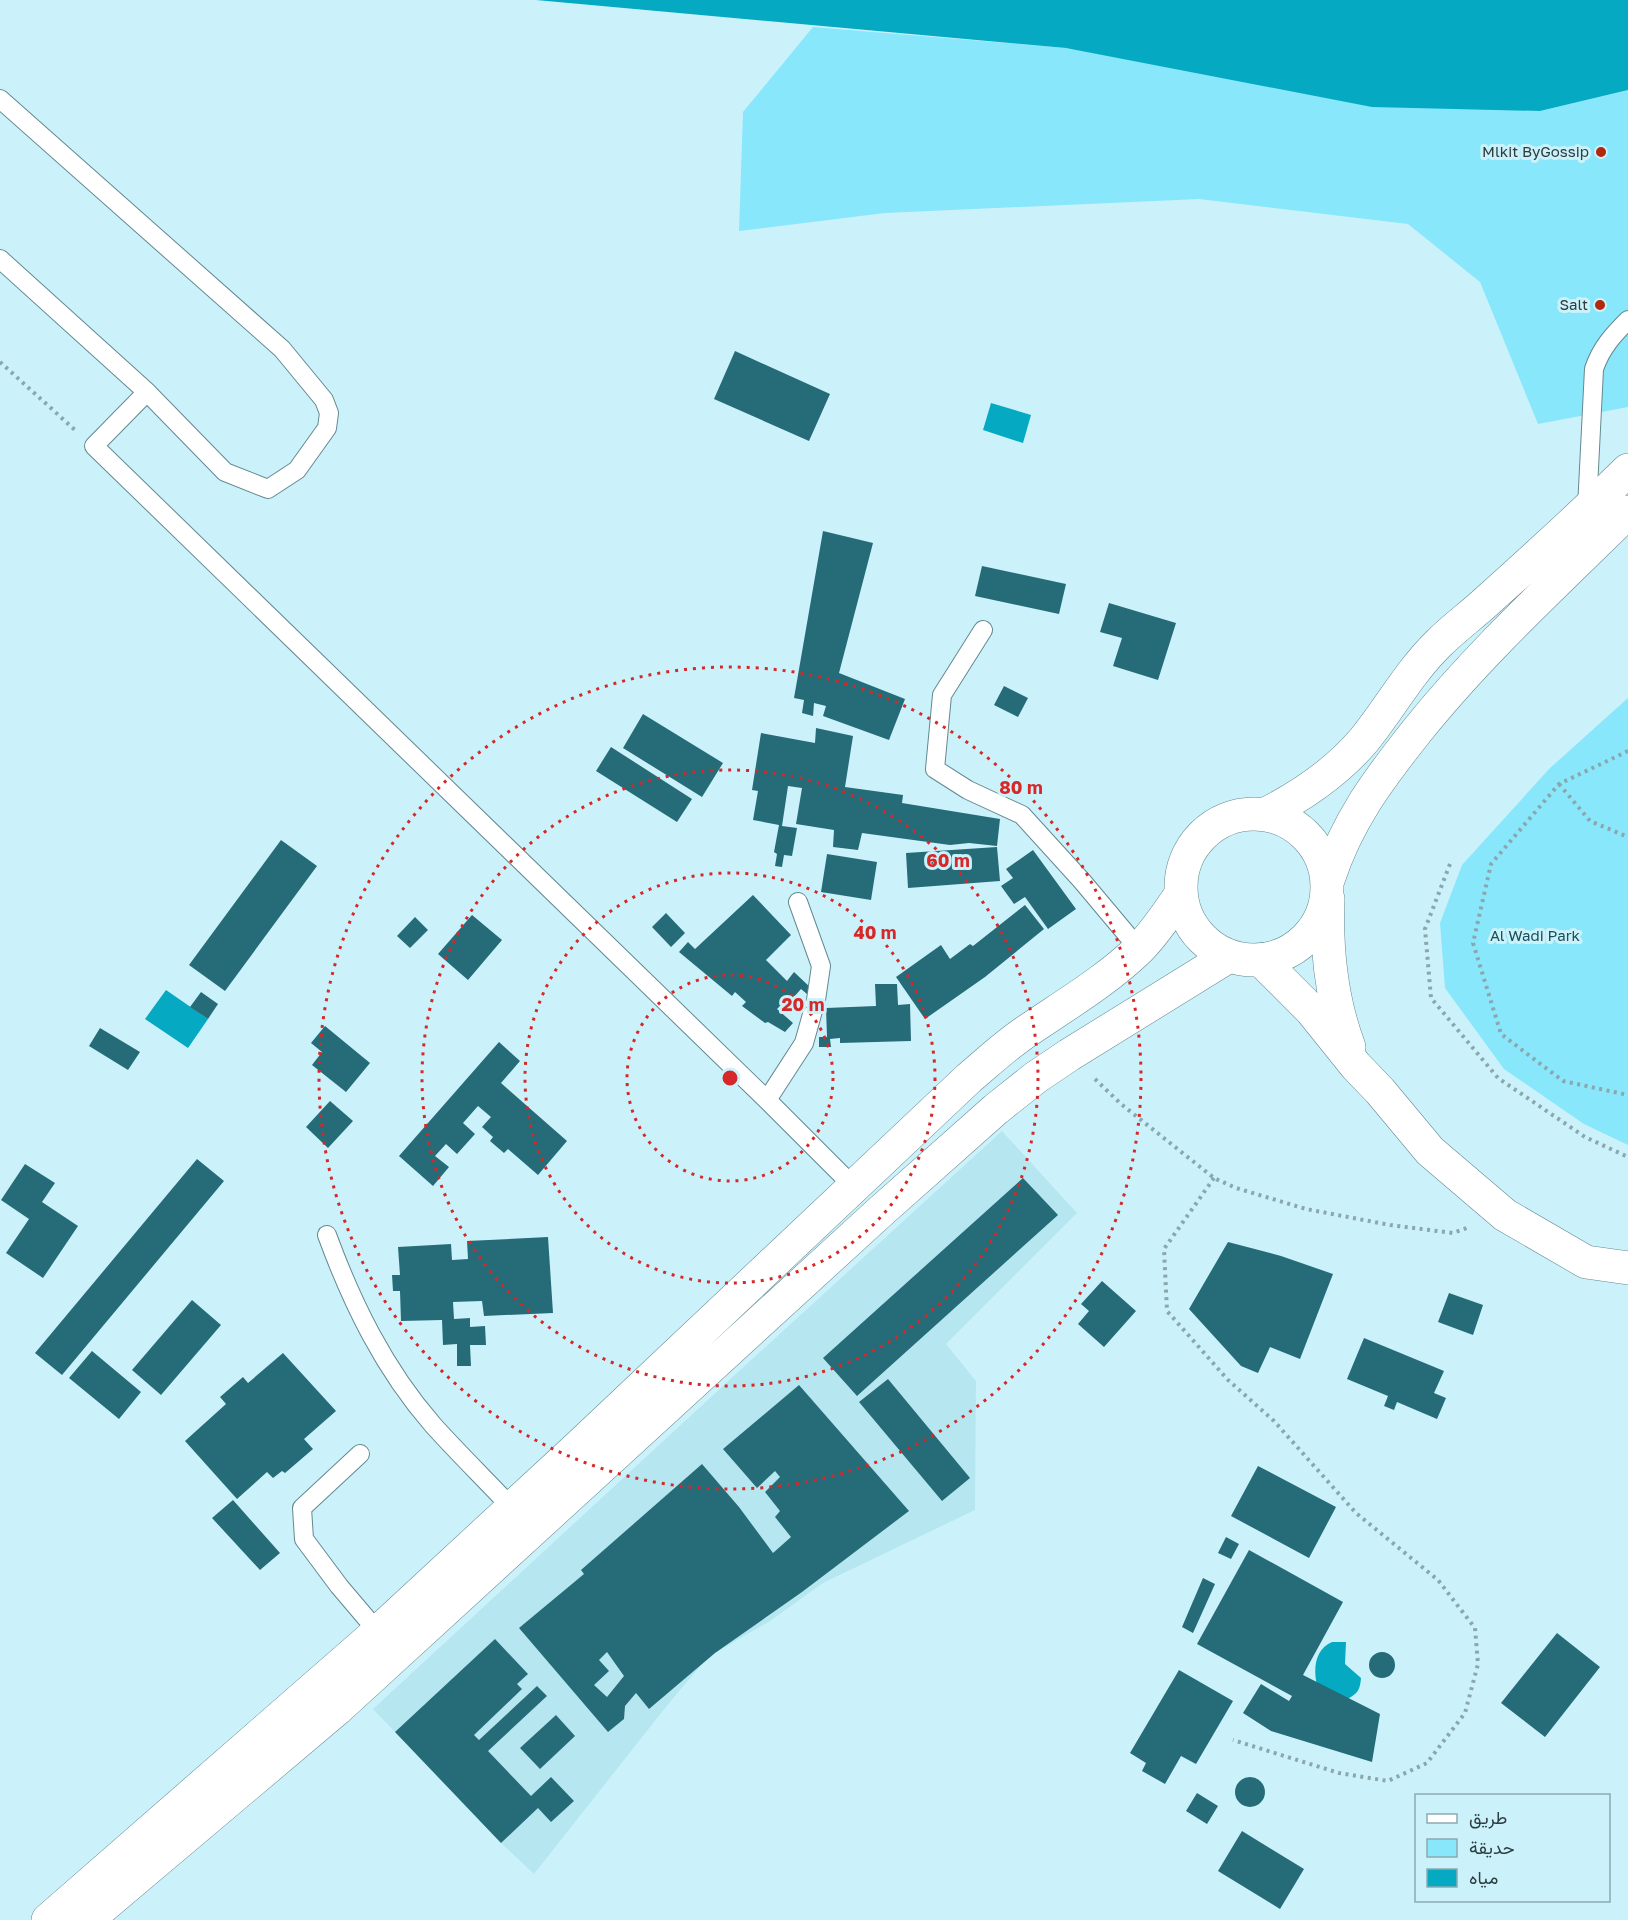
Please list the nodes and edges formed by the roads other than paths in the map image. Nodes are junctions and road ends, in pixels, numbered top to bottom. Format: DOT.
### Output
graph roads {
  1 [pos="0,99"];
  2 [pos="0,259"];
  3 [pos="1628,320"];
  4 [pos="147,393"];
  5 [pos="1628,470"];
  6 [pos="1587,510"];
  7 [pos="1628,512"];
  8 [pos="983,630"];
  9 [pos="1266,814"];
  10 [pos="1328,889"];
  11 [pos="1181,894"];
  12 [pos="798,902"];
  13 [pos="1139,949"];
  14 [pos="1229,956"];
  15 [pos="1261,960"];
  16 [pos="1356,1066"];
  17 [pos="767,1100"];
  18 [pos="853,1186"];
  19 [pos="327,1234"];
  20 [pos="1628,1268"];
  21 [pos="360,1454"];
  22 [pos="512,1508"];
  23 [pos="378,1632"];
  24 [pos="48,1920"];
  25 [pos="87,1920"];
  1 -- 4 [label="lane"];
  2 -- 4 [label="lane"];
  3 -- 6 [label="lane"];
  4 -- 17 [label="lane"];
  5 -- 6 [label="main road"];
  6 -- 9 [label="main road"];
  7 -- 10 [label="main road"];
  8 -- 13 [label="lane"];
  9 -- 10 [label="main road"];
  9 -- 11 [label="main road"];
  10 -- 15 [label="main road"];
  10 -- 16 [label="main road"];
  11 -- 13 [label="main road"];
  11 -- 14 [label="main road"];
  12 -- 17 [label="lane"];
  13 -- 18 [label="main road"];
  14 -- 15 [label="main road"];
  14 -- 25 [label="main road"];
  15 -- 16 [label="main road"];
  16 -- 20 [label="main road"];
  17 -- 18 [label="lane"];
  18 -- 22 [label="main road"];
  19 -- 22 [label="lane"];
  21 -- 23 [label="lane"];
  22 -- 23 [label="main road"];
  23 -- 24 [label="main road"];
}
